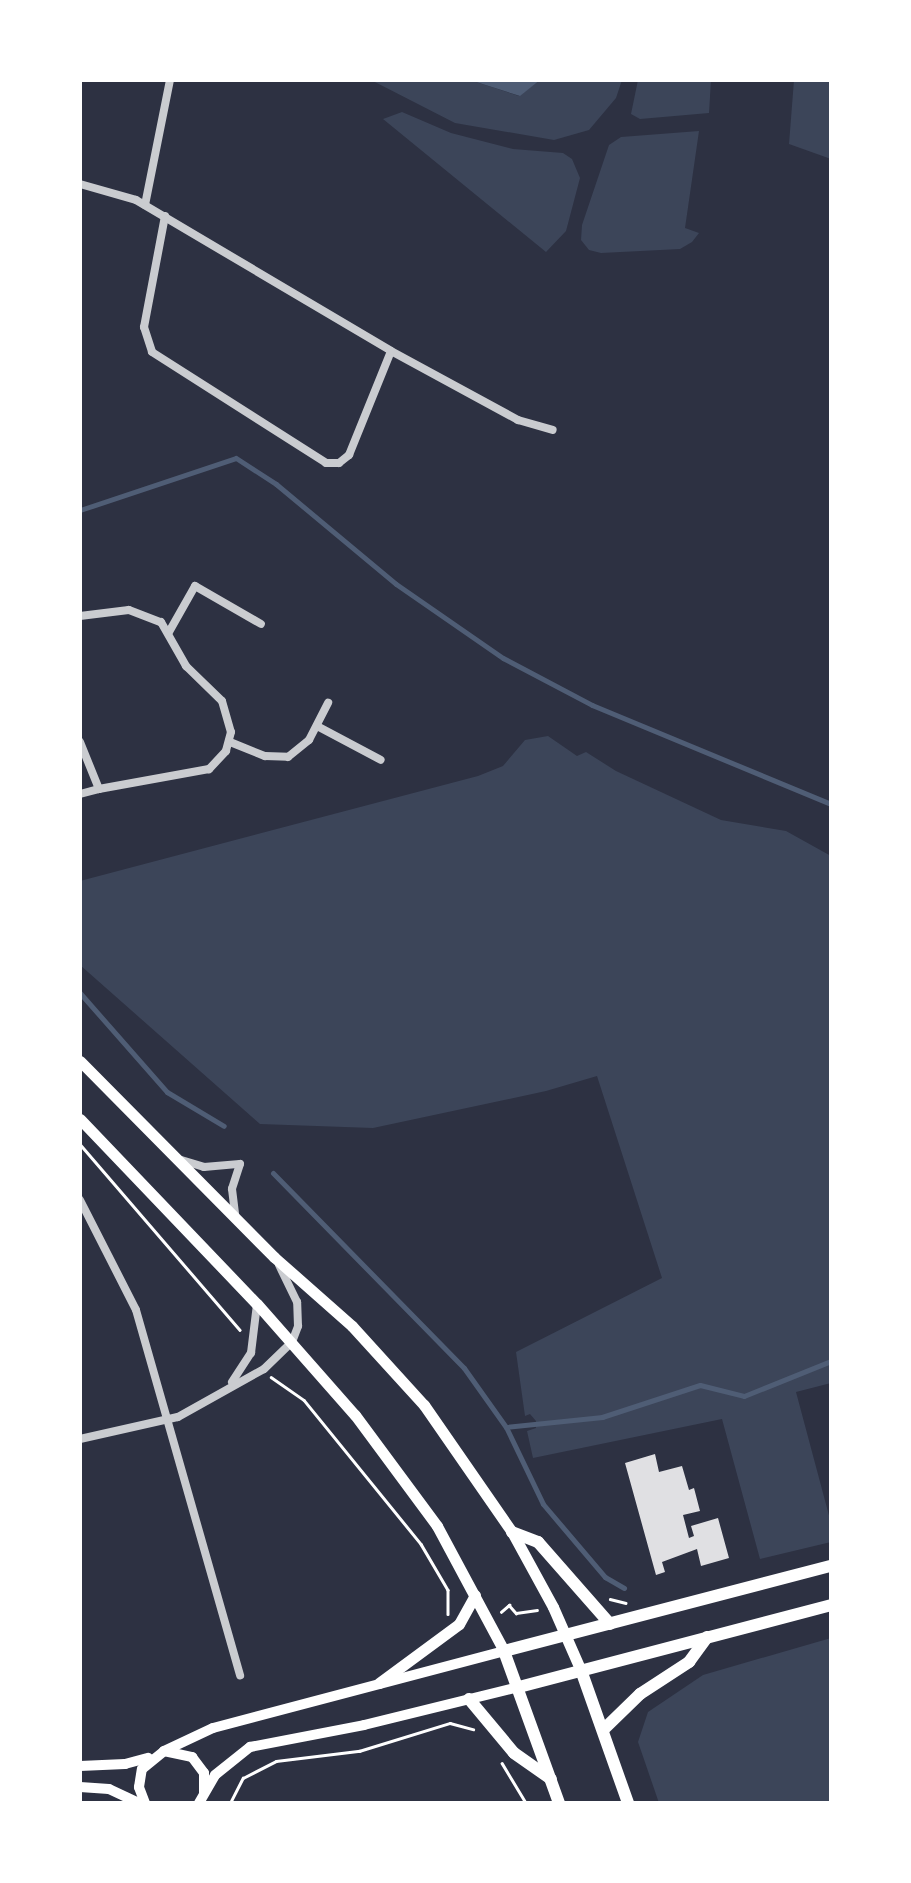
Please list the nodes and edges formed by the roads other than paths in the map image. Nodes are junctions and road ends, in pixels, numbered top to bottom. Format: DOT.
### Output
graph roads {
  1 [pos="170,80"];
  2 [pos="80,184"];
  3 [pos="145,205"];
  4 [pos="165,216"];
  5 [pos="391,350"];
  6 [pos="553,430"];
  7 [pos="80,616"];
  8 [pos="261,624"];
  9 [pos="169,632"];
  10 [pos="328,703"];
  11 [pos="317,726"];
  12 [pos="80,742"];
  13 [pos="230,742"];
  14 [pos="382,760"];
  15 [pos="99,789"];
  16 [pos="80,794"];
  17 [pos="80,1061"];
  18 [pos="80,1119"];
  19 [pos="172,1157"];
  20 [pos="80,1200"];
  21 [pos="236,1220"];
  22 [pos="274,1257"];
  23 [pos="258,1304"];
  24 [pos="292,1342"];
  25 [pos="232,1382"];
  26 [pos="168,1420"];
  27 [pos="80,1439"];
  28 [pos="512,1532"];
  29 [pos="831,1566"];
  30 [pos="475,1594"];
  31 [pos="831,1605"];
  32 [pos="610,1624"];
  33 [pos="566,1635"];
  34 [pos="707,1638"];
  35 [pos="504,1651"];
  36 [pos="582,1673"];
  37 [pos="240,1676"];
  38 [pos="379,1683"];
  39 [pos="519,1687"];
  40 [pos="468,1699"];
  41 [pos="604,1730"];
  42 [pos="159,1753"];
  43 [pos="80,1766"];
  44 [pos="551,1780"];
  45 [pos="80,1787"];
  46 [pos="201,1798"];
  47 [pos="142,1803"];
  48 [pos="559,1803"];
  49 [pos="628,1803"];
  1 -- 3 [label="street"];
  2 -- 3 [label="street"];
  3 -- 4 [label="street"];
  4 -- 5 [label="street"];
  4 -- 5 [label="street"];
  5 -- 6 [label="street"];
  7 -- 9 [label="street"];
  8 -- 9 [label="street"];
  9 -- 13 [label="street"];
  10 -- 11 [label="street"];
  11 -- 13 [label="street"];
  11 -- 14 [label="street"];
  12 -- 15 [label="street"];
  13 -- 15 [label="street"];
  15 -- 16 [label="street"];
  17 -- 19 [label="main road"];
  18 -- 23 [label="main road"];
  19 -- 21 [label="main road"];
  19 -- 21 [label="street"];
  20 -- 26 [label="street"];
  21 -- 22 [label="main road"];
  22 -- 24 [label="street"];
  22 -- 28 [label="main road"];
  23 -- 24 [label="main road"];
  23 -- 25 [label="street"];
  24 -- 25 [label="street"];
  24 -- 30 [label="main road"];
  25 -- 26 [label="street"];
  26 -- 27 [label="street"];
  26 -- 37 [label="street"];
  28 -- 32 [label="highway"];
  28 -- 33 [label="main road"];
  29 -- 32 [label="highway"];
  30 -- 35 [label="main road"];
  30 -- 38 [label="main road"];
  31 -- 34 [label="highway"];
  32 -- 33 [label="highway"];
  33 -- 35 [label="highway"];
  33 -- 36 [label="main road"];
  34 -- 36 [label="highway"];
  34 -- 41 [label="highway"];
  35 -- 38 [label="main road"];
  35 -- 39 [label="highway"];
  36 -- 39 [label="highway"];
  36 -- 41 [label="highway"];
  38 -- 42 [label="main road"];
  39 -- 40 [label="main road"];
  39 -- 44 [label="highway"];
  40 -- 44 [label="highway"];
  40 -- 46 [label="main road"];
  41 -- 49 [label="highway"];
  42 -- 43 [label="main road"];
  42 -- 46 [label="main road"];
  42 -- 47 [label="main road"];
  44 -- 48 [label="highway"];
  45 -- 47 [label="main road"];
}
